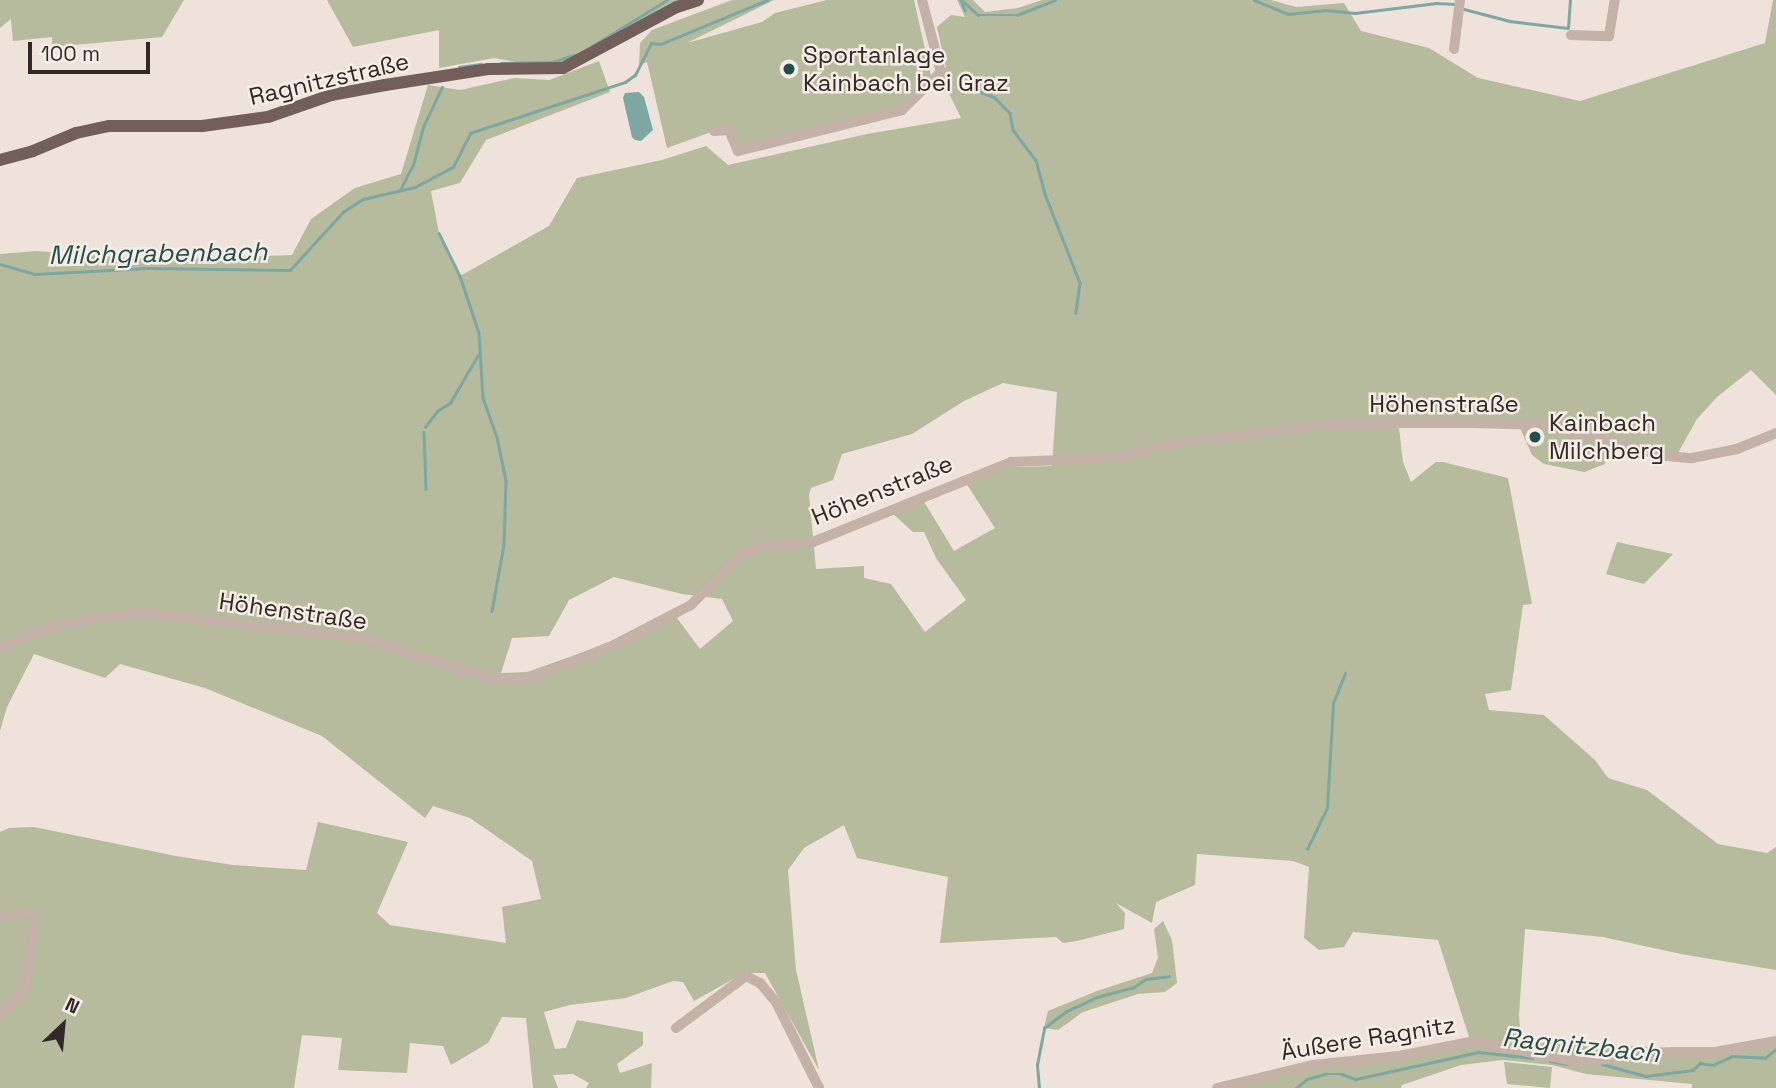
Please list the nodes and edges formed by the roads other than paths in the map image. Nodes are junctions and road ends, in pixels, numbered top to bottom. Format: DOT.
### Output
graph roads {
  1 [pos="698,0"];
  2 [pos="922,0"];
  3 [pos="1460,0"];
  4 [pos="1615,0"];
  5 [pos="1571,35"];
  6 [pos="1454,49"];
  7 [pos="714,131"];
  8 [pos="0,160"];
  9 [pos="1776,433"];
  10 [pos="0,648"];
  11 [pos="0,917"];
  12 [pos="0,1016"];
  13 [pos="677,1028"];
  14 [pos="1776,1041"];
  15 [pos="819,1088"];
  16 [pos="1217,1088"];
  1 -- 8 [label="main road, Ragnitzstraße"];
  2 -- 7 [label="street"];
  3 -- 6 [label="street"];
  4 -- 5 [label="street"];
  9 -- 10 [label="street, Höhenstraße"];
  11 -- 12 [label="street"];
  13 -- 15 [label="street"];
  14 -- 16 [label="street, Äußere Ragnitz"];
}
